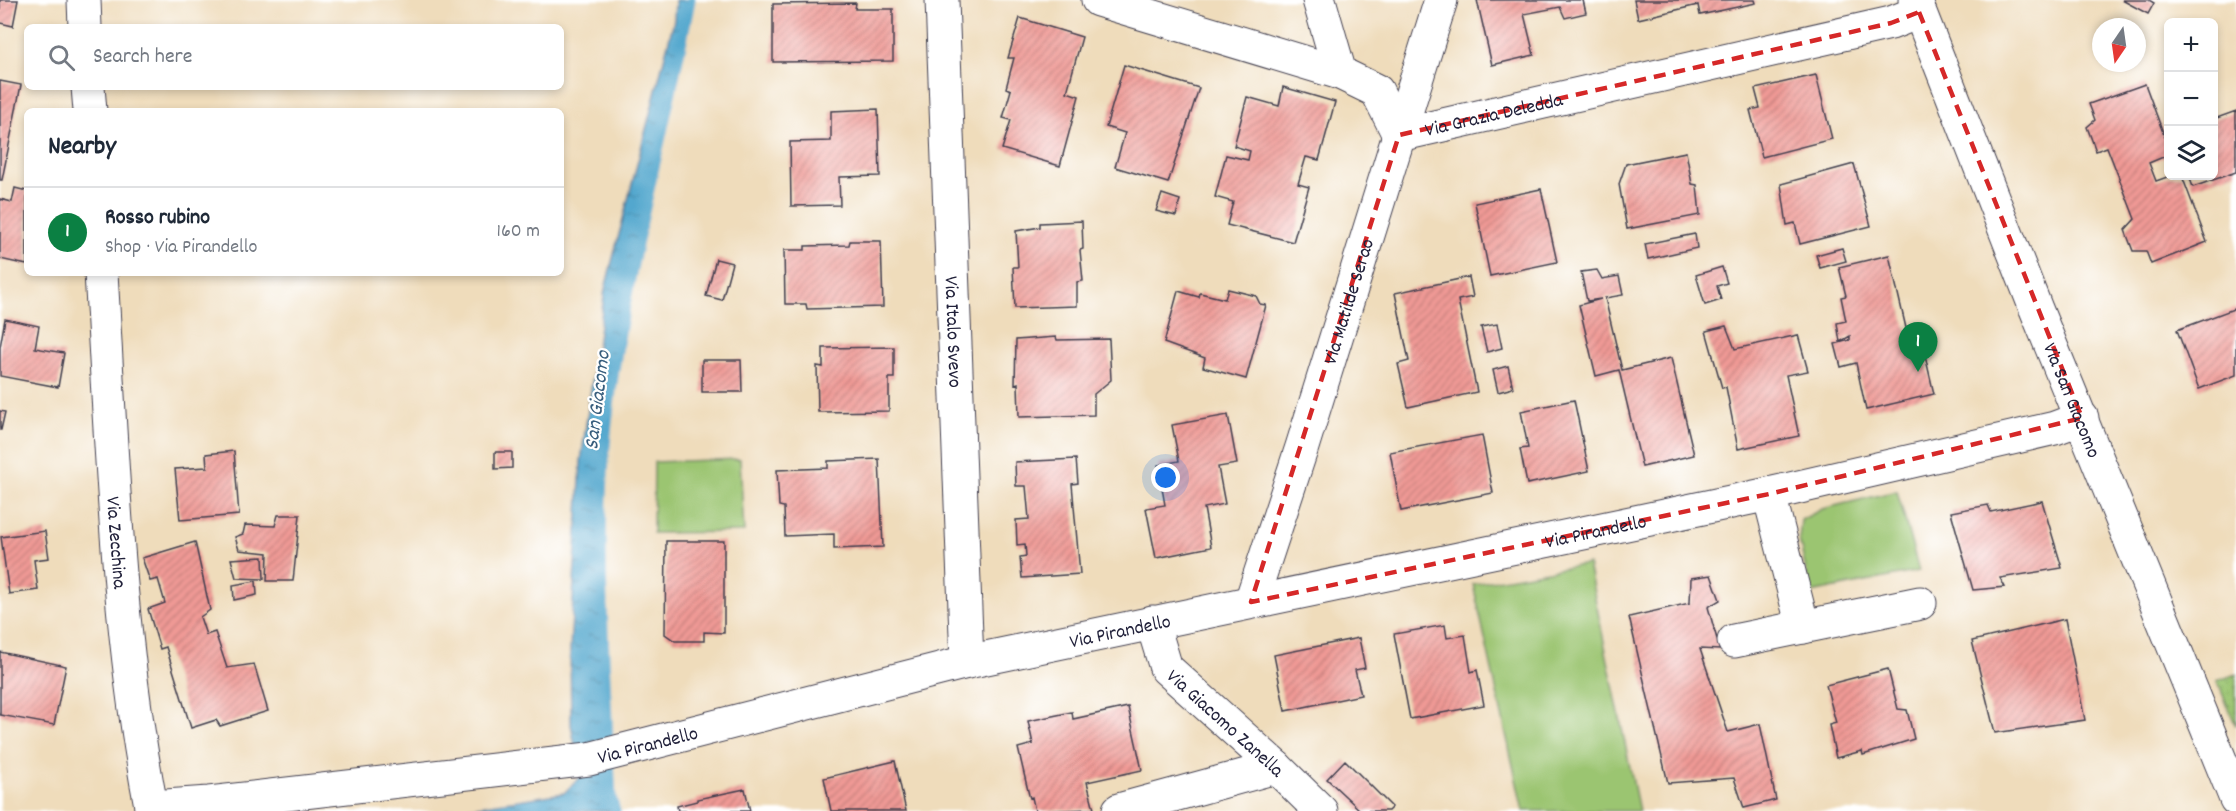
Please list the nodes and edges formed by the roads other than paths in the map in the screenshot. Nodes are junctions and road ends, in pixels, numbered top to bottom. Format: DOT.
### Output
graph roads {
  1 [pos="84,0"];
  2 [pos="942,0"];
  3 [pos="1098,0"];
  4 [pos="1319,0"];
  5 [pos="1441,0"];
  6 [pos="1917,6"];
  7 [pos="85,24"];
  8 [pos="1340,73"];
  9 [pos="88,90"];
  10 [pos="90,108"];
  11 [pos="1399,135"];
  12 [pos="101,276"];
  13 [pos="2082,418"];
  14 [pos="1769,494"];
  15 [pos="1251,602"];
  16 [pos="1920,603"];
  17 [pos="1152,622"];
  18 [pos="1803,627"];
  19 [pos="1734,640"];
  20 [pos="967,662"];
  21 [pos="1276,767"];
  22 [pos="2236,799"];
  23 [pos="152,809"];
  24 [pos="1119,810"];
  25 [pos="1321,811"];
  1 -- 7 [label="street"];
  2 -- 20 [label="street, Via Italo Svevo"];
  3 -- 8 [label="street, Via Grazia Deledda"];
  4 -- 8 [label="street"];
  5 -- 11 [label="street, Via Matilde Serao"];
  6 -- 11 [label="street, Via Grazia Deledda"];
  6 -- 13 [label="street, Via San Giacomo"];
  8 -- 11 [label="street, Via Grazia Deledda"];
  9 -- 10 [label="street"];
  11 -- 15 [label="street, Via Matilde Serao"];
  12 -- 23 [label="street, Via Zecchina"];
  13 -- 14 [label="street, Via Pirandello"];
  13 -- 22 [label="street, Via San Giacomo"];
  14 -- 15 [label="street, Via Pirandello"];
  14 -- 18 [label="street"];
  15 -- 17 [label="street, Via Pirandello"];
  16 -- 18 [label="street"];
  17 -- 20 [label="street, Via Pirandello"];
  17 -- 21 [label="street, Via Giacomo Zanella"];
  18 -- 19 [label="street"];
  20 -- 23 [label="street, Via Pirandello"];
  21 -- 24 [label="street"];
  21 -- 25 [label="street, Via Giacomo Zanella"];
}
